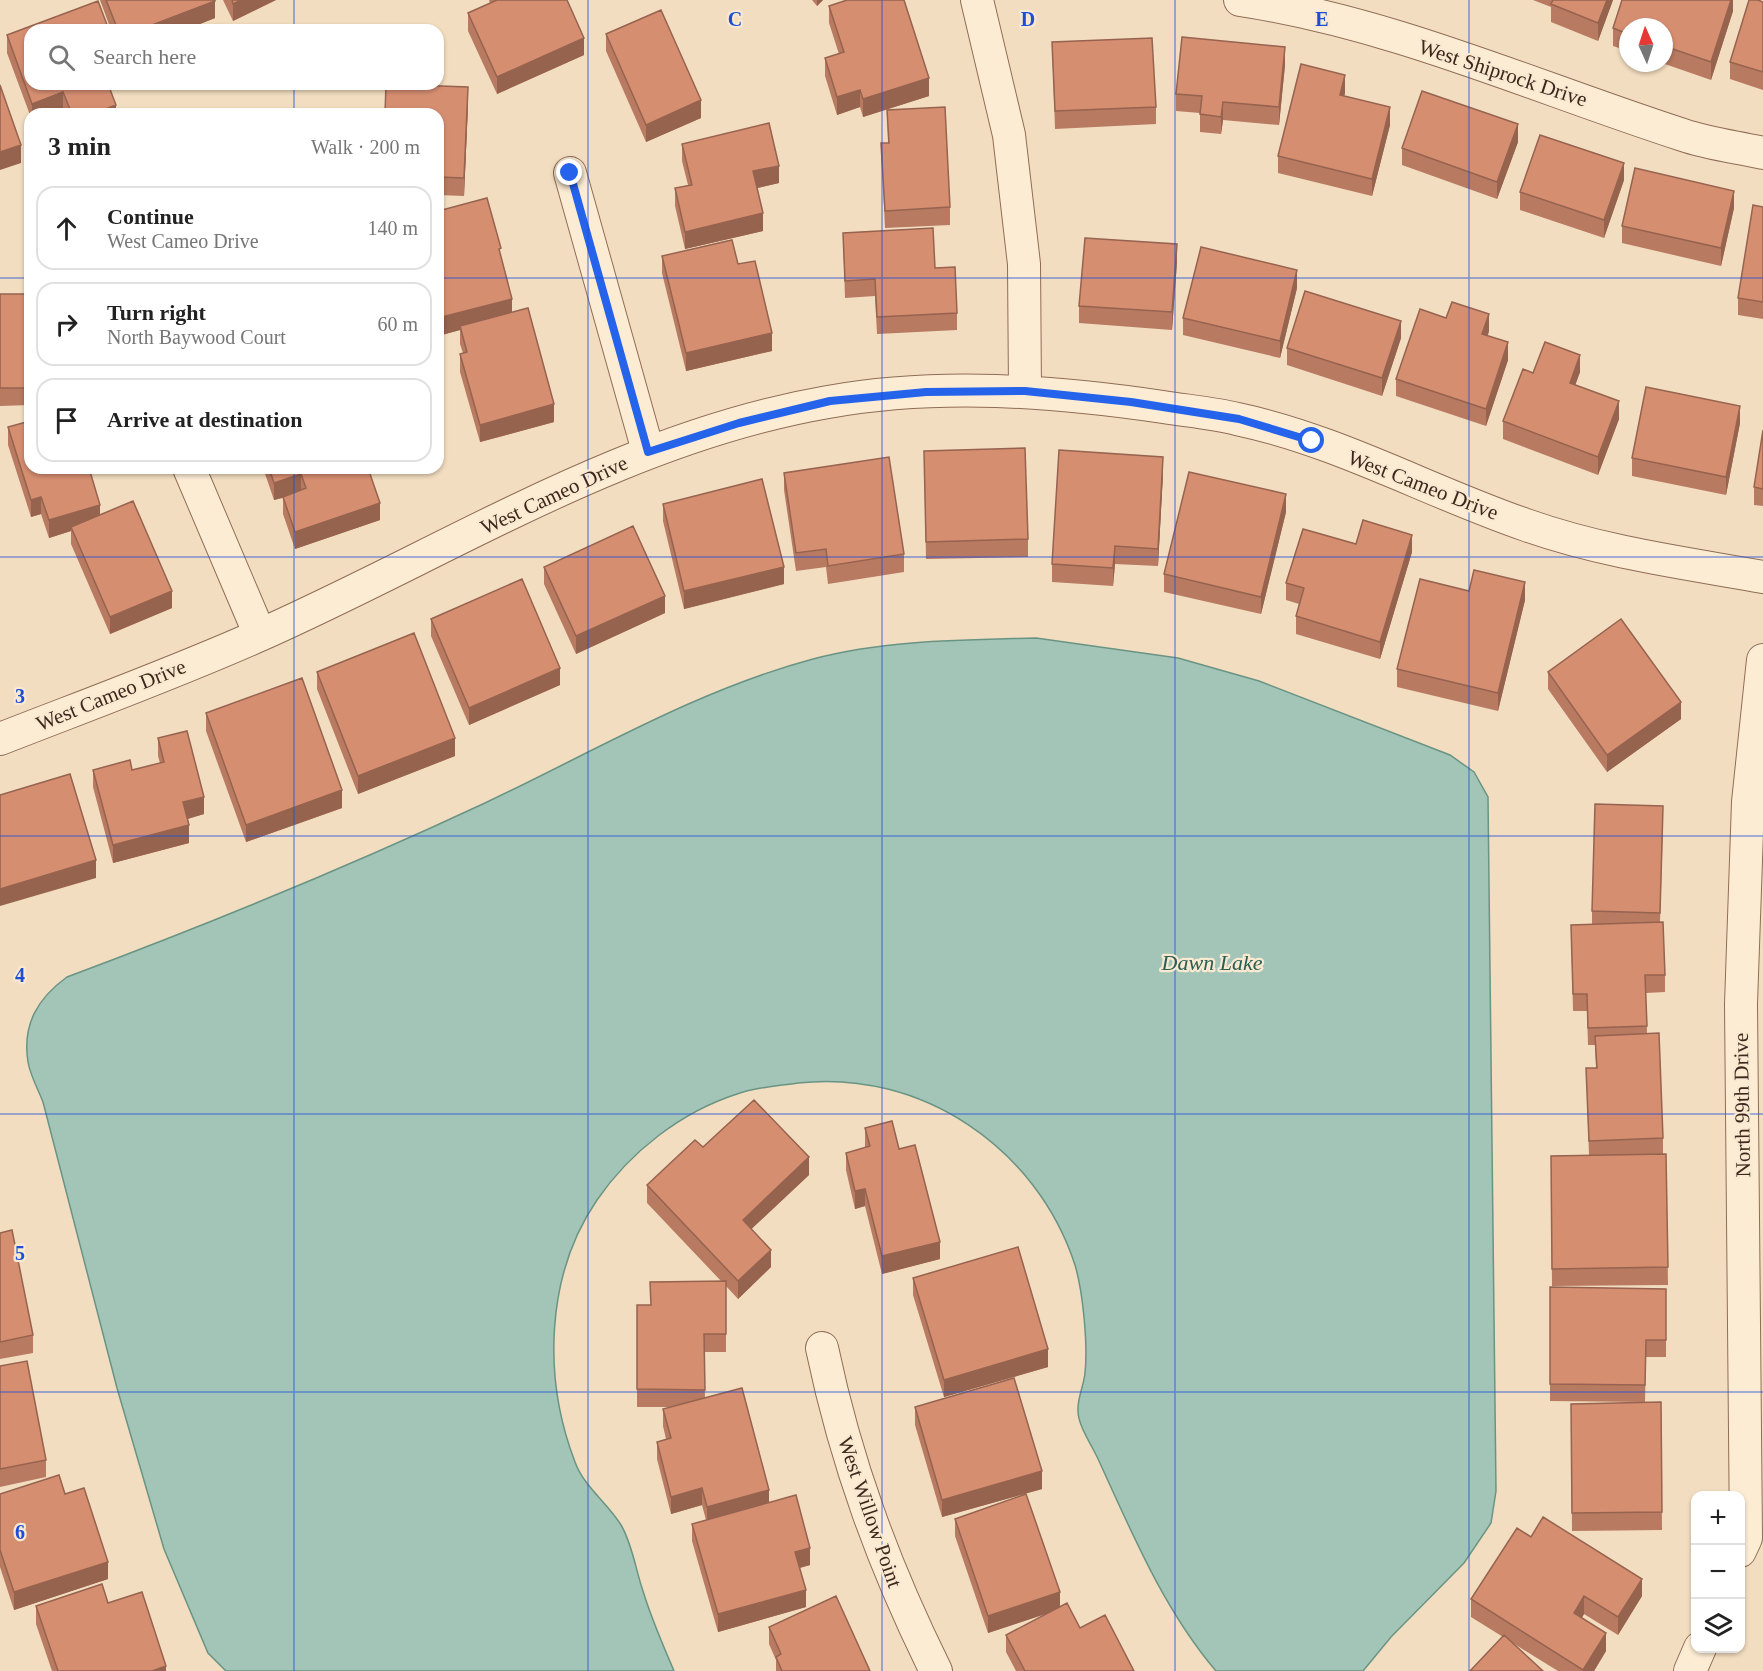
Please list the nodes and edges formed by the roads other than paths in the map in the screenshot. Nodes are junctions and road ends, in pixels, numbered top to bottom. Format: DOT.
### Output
graph roads {
  1 [pos="977,0"];
  2 [pos="1240,0"];
  3 [pos="1763,153"];
  4 [pos="570,173"];
  5 [pos="1025,391"];
  6 [pos="648,452"];
  7 [pos="192,474"];
  8 [pos="1763,577"];
  9 [pos="260,635"];
  10 [pos="1763,660"];
  11 [pos="0,739"];
  12 [pos="1752,1004"];
  13 [pos="822,1348"];
  14 [pos="1743,1545"];
  15 [pos="1698,1653"];
  16 [pos="936,1671"];
  17 [pos="1690,1671"];
  1 -- 5 [label="street"];
  2 -- 3 [label="street, West Shiprock Drive"];
  4 -- 6 [label="street"];
  5 -- 6 [label="street, West Cameo Drive"];
  5 -- 8 [label="street, West Cameo Drive"];
  6 -- 9 [label="street, West Cameo Drive"];
  7 -- 9 [label="street"];
  9 -- 11 [label="street, West Cameo Drive"];
  10 -- 12 [label="street, North 99th Drive"];
  12 -- 14 [label="street, North 99th Drive"];
  13 -- 16 [label="street, West Willow Point"];
  15 -- 17 [label="street"];
}
